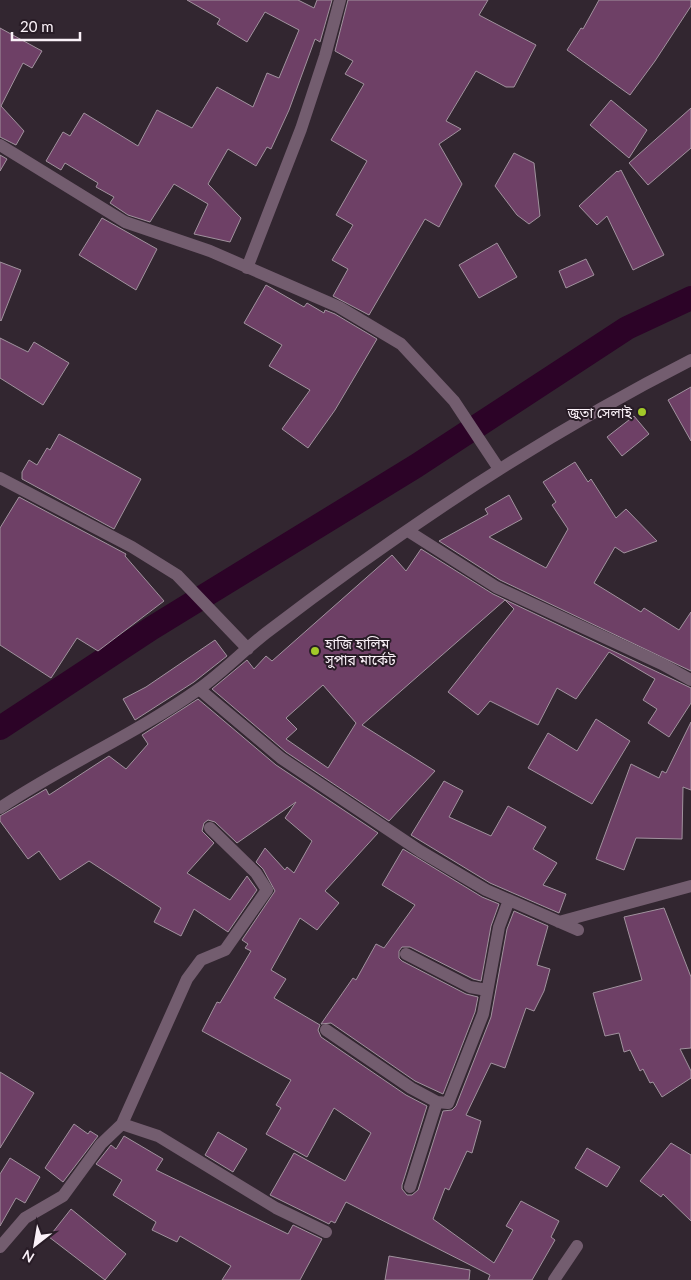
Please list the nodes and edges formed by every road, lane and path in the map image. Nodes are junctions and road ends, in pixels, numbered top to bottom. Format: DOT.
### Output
graph roads {
  1 [pos="340,0"];
  2 [pos="0,145"];
  3 [pos="247,268"];
  4 [pos="691,360"];
  5 [pos="499,469"];
  6 [pos="0,478"];
  7 [pos="408,531"];
  8 [pos="248,649"];
  9 [pos="691,680"];
  10 [pos="199,689"];
  11 [pos="0,808"];
  12 [pos="210,828"];
  13 [pos="691,886"];
  14 [pos="509,900"];
  15 [pos="559,922"];
  16 [pos="578,930"];
  17 [pos="406,954"];
  18 [pos="487,990"];
  19 [pos="326,1030"];
  20 [pos="437,1102"];
  21 [pos="122,1124"];
  22 [pos="410,1187"];
  23 [pos="326,1232"];
  24 [pos="576,1246"];
  25 [pos="0,1247"];
  26 [pos="554,1280"];
  1 -- 3 [label="street"];
  2 -- 3 [label="street"];
  3 -- 5 [label="street"];
  4 -- 5 [label="street"];
  5 -- 7 [label="street"];
  6 -- 8 [label="street"];
  7 -- 8 [label="street"];
  7 -- 9 [label="street"];
  8 -- 10 [label="street"];
  10 -- 11 [label="street"];
  10 -- 14 [label="street"];
  12 -- 21 [label="street"];
  13 -- 15 [label="street"];
  14 -- 15 [label="street"];
  14 -- 18 [label="street"];
  15 -- 16 [label="street"];
  17 -- 18 [label="street"];
  18 -- 20 [label="street"];
  19 -- 20 [label="street"];
  20 -- 22 [label="street"];
  21 -- 23 [label="street"];
  21 -- 25 [label="street"];
  24 -- 26 [label="street"];
}
